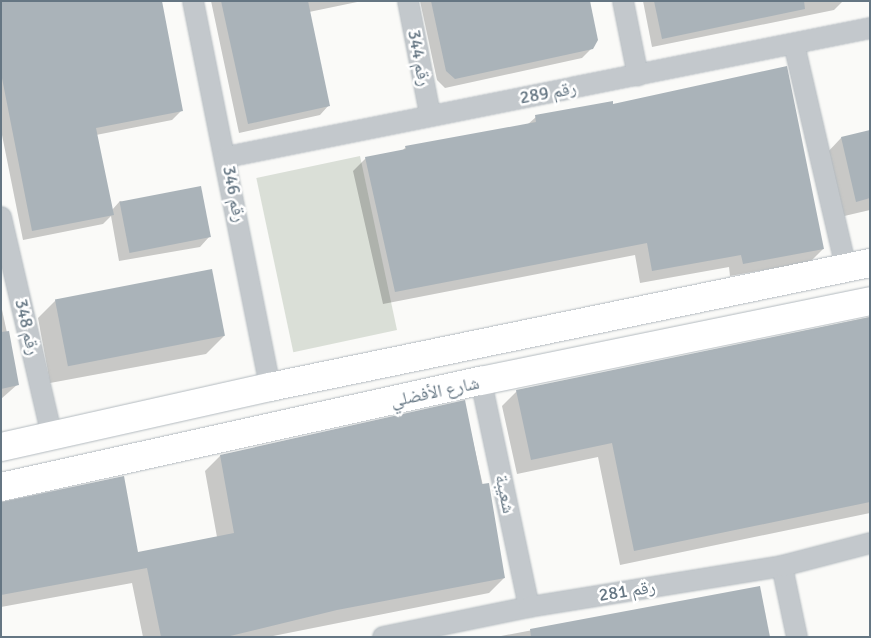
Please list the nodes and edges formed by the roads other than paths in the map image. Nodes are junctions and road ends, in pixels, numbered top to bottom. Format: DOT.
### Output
graph roads {
  1 [pos="193,1"];
  2 [pos="408,1"];
  3 [pos="623,1"];
  4 [pos="870,28"];
  5 [pos="794,44"];
  6 [pos="638,76"];
  7 [pos="430,114"];
  8 [pos="227,157"];
  9 [pos="2,223"];
  10 [pos="858,266"];
  11 [pos="870,301"];
  12 [pos="481,381"];
  13 [pos="270,387"];
  14 [pos="52,436"];
  15 [pos="1,447"];
  16 [pos="1,487"];
  17 [pos="870,543"];
  18 [pos="782,566"];
  19 [pos="529,607"];
  20 [pos="386,636"];
  21 [pos="797,637"];
  1 -- 8 [label="street, رقم 346"];
  2 -- 7 [label="street, رقم 344"];
  3 -- 6 [label="street"];
  4 -- 5 [label="street, رقم 289"];
  5 -- 6 [label="street, رقم 289"];
  5 -- 10 [label="street"];
  6 -- 7 [label="street, رقم 289"];
  7 -- 8 [label="street, رقم 289"];
  8 -- 13 [label="street, رقم 346"];
  9 -- 14 [label="street, رقم 348"];
  10 -- 13 [label="street"];
  11 -- 12 [label="street, شارع الأفضلي"];
  12 -- 16 [label="street, شارع الأفضلي"];
  12 -- 19 [label="street, شعيبة"];
  13 -- 14 [label="street"];
  14 -- 15 [label="street"];
  17 -- 18 [label="street, رقم 281"];
  18 -- 19 [label="street, رقم 281"];
  18 -- 21 [label="street"];
  19 -- 20 [label="street, رقم 281"];
}
